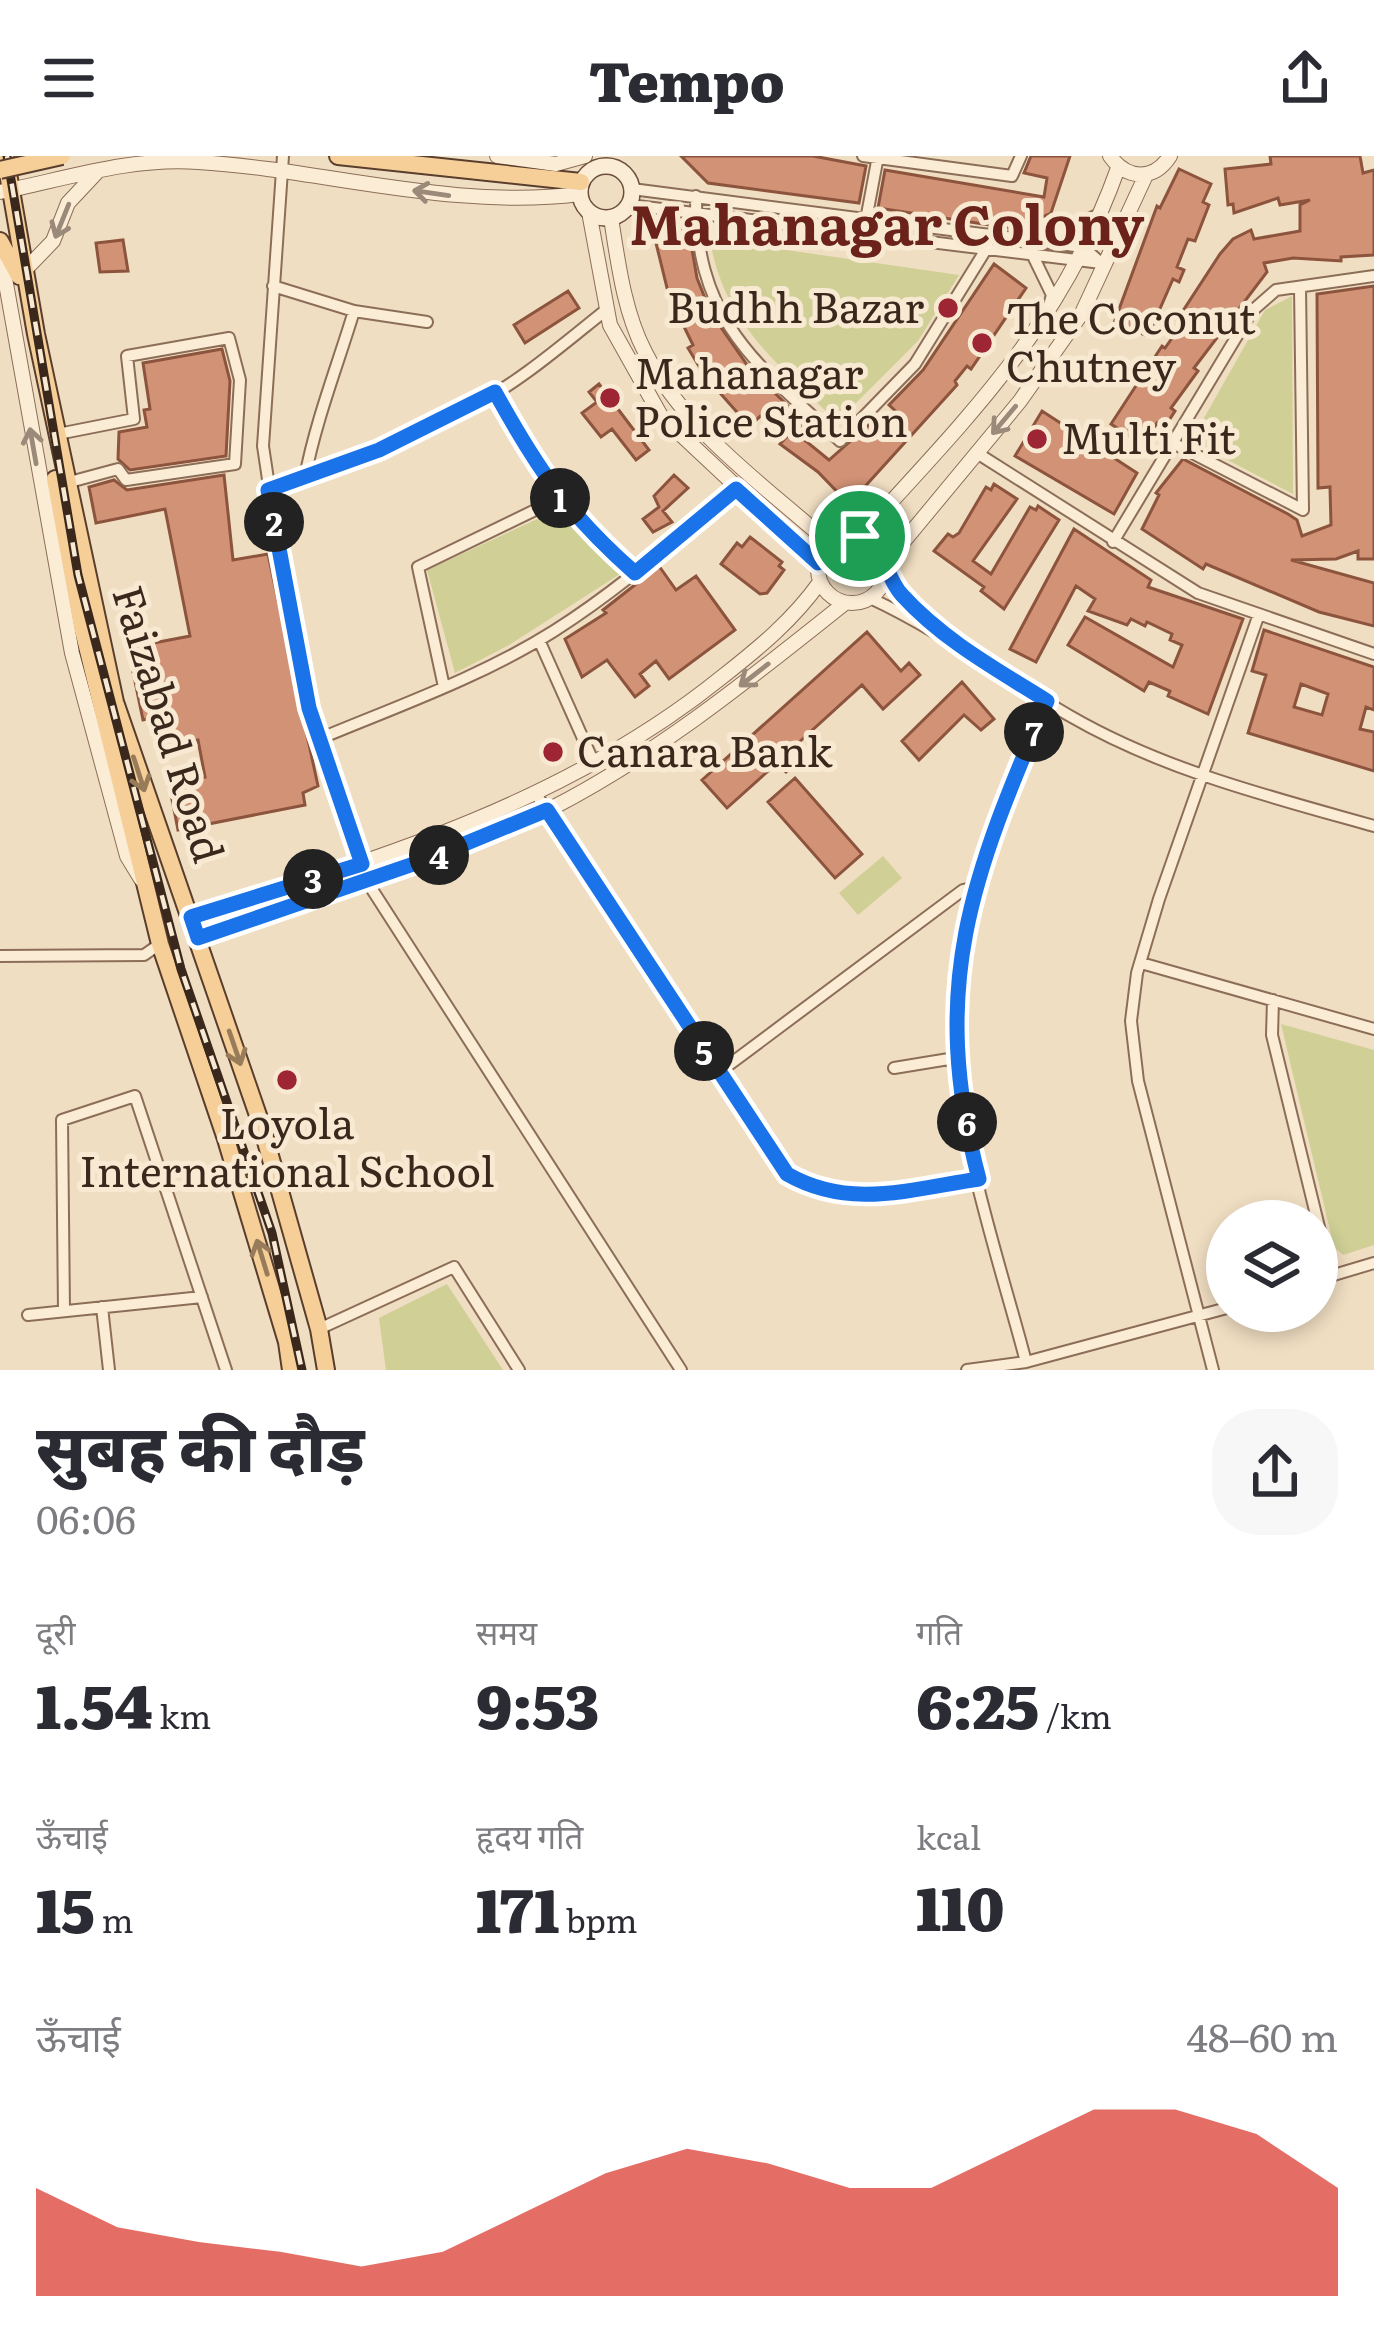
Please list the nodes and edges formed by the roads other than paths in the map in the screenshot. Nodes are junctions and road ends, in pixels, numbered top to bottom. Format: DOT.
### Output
graph roads {
  1 [pos="5,156"];
  2 [pos="62,156"];
  3 [pos="338,156"];
  4 [pos="863,156"];
  5 [pos="1021,156"];
  6 [pos="1170,156"];
  7 [pos="878,157"];
  8 [pos="597,159"];
  9 [pos="926,160"];
  10 [pos="1114,162"];
  11 [pos="625,163"];
  12 [pos="282,164"];
  13 [pos="502,165"];
  14 [pos="0,170"];
  15 [pos="98,171"];
  16 [pos="1146,175"];
  17 [pos="580,188"];
  18 [pos="5,190"];
  19 [pos="696,196"];
  20 [pos="630,197"];
  21 [pos="589,212"];
  22 [pos="1102,213"];
  23 [pos="696,215"];
  24 [pos="611,218"];
  25 [pos="865,218"];
  26 [pos="990,234"];
  27 [pos="863,236"];
  28 [pos="1031,240"];
  29 [pos="0,241"];
  30 [pos="1083,247"];
  31 [pos="0,250"];
  32 [pos="985,251"];
  33 [pos="1034,258"];
  34 [pos="1075,263"];
  35 [pos="1101,263"];
  36 [pos="25,270"];
  37 [pos="1374,276"];
  38 [pos="274,286"];
  39 [pos="1300,287"];
  40 [pos="606,310"];
  41 [pos="354,311"];
  42 [pos="1047,317"];
  43 [pos="427,322"];
  44 [pos="495,392"];
  45 [pos="58,434"];
  46 [pos="1173,443"];
  47 [pos="262,446"];
  48 [pos="236,447"];
  49 [pos="977,453"];
  50 [pos="305,477"];
  51 [pos="66,483"];
  52 [pos="736,489"];
  53 [pos="268,490"];
  54 [pos="560,498"];
  55 [pos="860,536"];
  56 [pos="1113,542"];
  57 [pos="829,544"];
  58 [pos="818,563"];
  59 [pos="885,570"];
  60 [pos="635,573"];
  61 [pos="820,582"];
  62 [pos="870,598"];
  63 [pos="845,603"];
  64 [pos="1259,614"];
  65 [pos="930,626"];
  66 [pos="539,640"];
  67 [pos="1374,654"];
  68 [pos="444,687"];
  69 [pos="1047,701"];
  70 [pos="319,739"];
  71 [pos="595,763"];
  72 [pos="1204,774"];
  73 [pos="536,794"];
  74 [pos="547,810"];
  75 [pos="1374,826"];
  76 [pos="364,872"];
  77 [pos="144,883"];
  78 [pos="976,887"];
  79 [pos="191,917"];
  80 [pos="198,938"];
  81 [pos="160,944"];
  82 [pos="0,956"];
  83 [pos="1141,963"];
  84 [pos="1273,1000"];
  85 [pos="1374,1029"];
  86 [pos="955,1058"];
  87 [pos="894,1068"];
  88 [pos="718,1073"];
  89 [pos="979,1179"];
  90 [pos="1312,1200"];
  91 [pos="1374,1263"];
  92 [pos="1338,1274"];
  93 [pos="202,1297"];
  94 [pos="102,1307"];
  95 [pos="64,1311"];
  96 [pos="1206,1314"];
  97 [pos="28,1315"];
  98 [pos="1200,1316"];
  99 [pos="319,1329"];
  100 [pos="1048,1356"];
  101 [pos="1025,1362"];
  102 [pos="109,1370"];
  103 [pos="226,1370"];
  104 [pos="291,1370"];
  105 [pos="326,1370"];
  106 [pos="519,1370"];
  107 [pos="681,1370"];
  108 [pos="967,1370"];
  109 [pos="1052,1370"];
  110 [pos="1214,1370"];
  1 -- 18 [label="main road, Faizabad Road"];
  2 -- 14 [label="main road, bridge"];
  3 -- 13 [label="main road"];
  4 -- 7 [label="street"];
  5 -- 9 [label="street"];
  6 -- 16 [label="street"];
  7 -- 9 [label="street"];
  7 -- 25 [label="street"];
  8 -- 11 [label="main road"];
  8 -- 13 [label="street"];
  8 -- 17 [label="main road"];
  10 -- 16 [label="street"];
  10 -- 22 [label="street"];
  11 -- 20 [label="main road"];
  12 -- 15 [label="street"];
  17 -- 12 [label="street, one-way"];
  12 -- 38 [label="street"];
  13 -- 17 [label="main road"];
  15 -- 18 [label="street"];
  15 -- 36 [label="street, one-way"];
  16 -- 35 [label="street"];
  17 -- 21 [label="main road"];
  18 -- 36 [label="main road, Faizabad Road"];
  19 -- 20 [label="street"];
  19 -- 23 [label="street"];
  19 -- 25 [label="street"];
  20 -- 23 [label="street"];
  20 -- 24 [label="main road"];
  21 -- 24 [label="main road"];
  21 -- 40 [label="street"];
  22 -- 28 [label="street"];
  22 -- 30 [label="street"];
  23 -- 27 [label="street"];
  23 -- 32 [label="street"];
  24 -- 57 [label="street"];
  25 -- 26 [label="street"];
  25 -- 27 [label="street"];
  26 -- 28 [label="street"];
  26 -- 32 [label="street"];
  27 -- 32 [label="street"];
  28 -- 30 [label="street"];
  29 -- 77 [label="main road"];
  30 -- 34 [label="street"];
  30 -- 35 [label="street"];
  77 -- 31 [label="street, Faizabad Road, one-way"];
  32 -- 33 [label="street"];
  33 -- 34 [label="street"];
  33 -- 42 [label="street"];
  34 -- 35 [label="street"];
  34 -- 42 [label="street"];
  35 -- 49 [label="street, one-way"];
  36 -- 45 [label="main road, Faizabad Road"];
  37 -- 39 [label="street"];
  38 -- 41 [label="street"];
  38 -- 47 [label="street"];
  39 -- 46 [label="street"];
  39 -- 46 [label="street"];
  40 -- 44 [label="street"];
  40 -- 52 [label="street"];
  41 -- 43 [label="street"];
  41 -- 50 [label="street"];
  42 -- 55 [label="street"];
  44 -- 50 [label="street"];
  44 -- 54 [label="street"];
  45 -- 48 [label="street"];
  45 -- 51 [label="main road, Faizabad Road"];
  46 -- 56 [label="street"];
  47 -- 48 [label="street"];
  47 -- 53 [label="street"];
  48 -- 51 [label="street"];
  49 -- 56 [label="street"];
  49 -- 59 [label="street"];
  50 -- 53 [label="street"];
  51 -- 79 [label="main road, Faizabad Road, one-way"];
  52 -- 58 [label="street"];
  52 -- 60 [label="street"];
  53 -- 70 [label="street"];
  54 -- 60 [label="street"];
  54 -- 68 [label="street"];
  55 -- 57 [label="street"];
  55 -- 59 [label="street"];
  56 -- 64 [label="street"];
  57 -- 58 [label="street"];
  58 -- 61 [label="street"];
  59 -- 62 [label="street"];
  59 -- 65 [label="street"];
  60 -- 66 [label="street"];
  61 -- 63 [label="street"];
  61 -- 71 [label="street"];
  62 -- 63 [label="street"];
  62 -- 65 [label="street"];
  63 -- 74 [label="street, one-way"];
  64 -- 67 [label="street"];
  64 -- 72 [label="street"];
  65 -- 69 [label="street"];
  66 -- 68 [label="street"];
  66 -- 71 [label="street"];
  68 -- 70 [label="street"];
  69 -- 72 [label="street"];
  69 -- 78 [label="street"];
  70 -- 76 [label="street"];
  71 -- 73 [label="street"];
  72 -- 75 [label="street"];
  72 -- 83 [label="street"];
  73 -- 74 [label="street"];
  73 -- 76 [label="street"];
  74 -- 76 [label="street"];
  74 -- 88 [label="street"];
  76 -- 79 [label="street"];
  76 -- 80 [label="street"];
  76 -- 107 [label="street"];
  77 -- 81 [label="main road, Faizabad Road"];
  78 -- 86 [label="street"];
  78 -- 88 [label="street"];
  79 -- 80 [label="main road, Faizabad Road"];
  80 -- 99 [label="main road, Faizabad Road, one-way"];
  81 -- 82 [label="street"];
  104 -- 81 [label="main road, Faizabad Road, one-way"];
  83 -- 84 [label="street"];
  83 -- 98 [label="street"];
  84 -- 85 [label="street"];
  84 -- 90 [label="street"];
  86 -- 87 [label="street"];
  86 -- 89 [label="street"];
  88 -- 89 [label="street"];
  89 -- 101 [label="street"];
  91 -- 92 [label="street"];
  93 -- 94 [label="street"];
  93 -- 95 [label="street"];
  93 -- 103 [label="street"];
  94 -- 95 [label="street"];
  94 -- 102 [label="street"];
  95 -- 97 [label="street"];
  96 -- 98 [label="street"];
  98 -- 100 [label="street"];
  98 -- 110 [label="street"];
  99 -- 105 [label="main road, Faizabad Road"];
  99 -- 106 [label="street"];
  100 -- 101 [label="street"];
  100 -- 109 [label="street"];
  101 -- 108 [label="street"];
}
